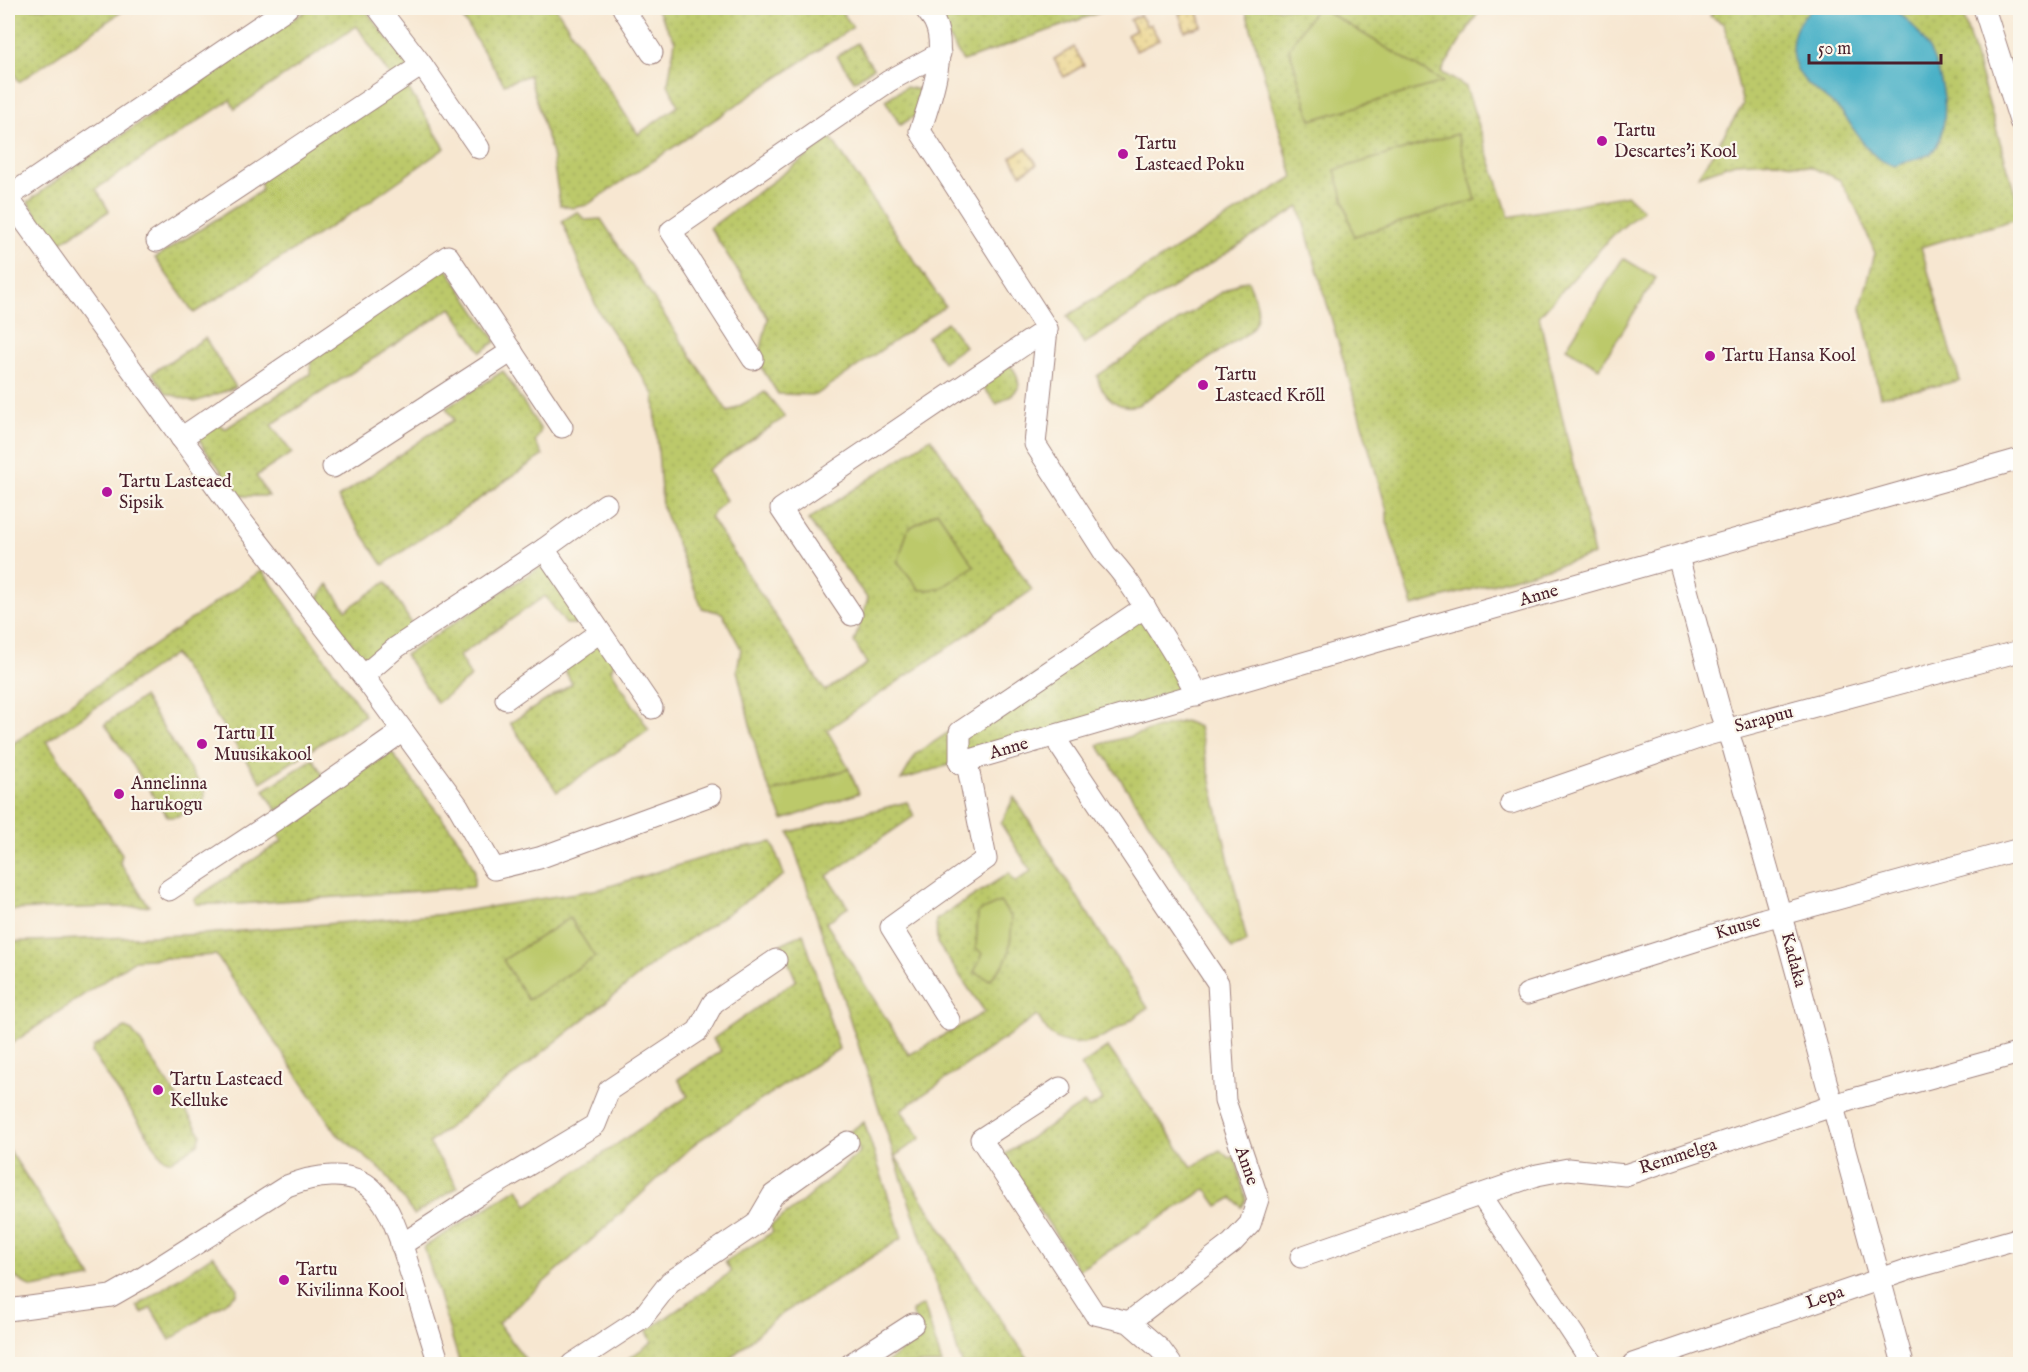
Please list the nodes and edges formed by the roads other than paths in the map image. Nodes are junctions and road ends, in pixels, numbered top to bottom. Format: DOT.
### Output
graph roads {
  1 [pos="287,8"];
  2 [pos="378,8"];
  3 [pos="624,8"];
  4 [pos="925,8"];
  5 [pos="1984,8"];
  6 [pos="652,53"];
  7 [pos="940,53"];
  8 [pos="422,65"];
  9 [pos="2020,121"];
  10 [pos="478,148"];
  11 [pos="8,197"];
  12 [pos="157,241"];
  13 [pos="1047,328"];
  14 [pos="512,351"];
  15 [pos="753,359"];
  16 [pos="562,427"];
  17 [pos="181,438"];
  18 [pos="2020,459"];
  19 [pos="333,467"];
  20 [pos="606,504"];
  21 [pos="544,549"];
  22 [pos="1678,557"];
  23 [pos="1145,607"];
  24 [pos="852,615"];
  25 [pos="600,633"];
  26 [pos="2020,651"];
  27 [pos="363,676"];
  28 [pos="1197,695"];
  29 [pos="506,699"];
  30 [pos="652,708"];
  31 [pos="1727,730"];
  32 [pos="403,731"];
  33 [pos="1058,735"];
  34 [pos="960,763"];
  35 [pos="711,795"];
  36 [pos="1511,803"];
  37 [pos="2020,849"];
  38 [pos="169,890"];
  39 [pos="1780,915"];
  40 [pos="776,960"];
  41 [pos="1527,994"];
  42 [pos="949,1020"];
  43 [pos="2020,1053"];
  44 [pos="1060,1088"];
  45 [pos="1833,1106"];
  46 [pos="848,1142"];
  47 [pos="1481,1195"];
  48 [pos="2020,1238"];
  49 [pos="401,1245"];
  50 [pos="1301,1257"];
  51 [pos="1880,1279"];
  52 [pos="8,1310"];
  53 [pos="1130,1322"];
  54 [pos="913,1324"];
  55 [pos="439,1365"];
  56 [pos="572,1365"];
  57 [pos="851,1365"];
  58 [pos="1171,1365"];
  59 [pos="1593,1365"];
  60 [pos="1633,1365"];
  61 [pos="1904,1365"];
  1 -- 11 [label="street"];
  2 -- 8 [label="street"];
  3 -- 6 [label="street"];
  4 -- 7 [label="street"];
  5 -- 9 [label="street"];
  7 -- 13 [label="street"];
  7 -- 15 [label="street"];
  8 -- 10 [label="street"];
  8 -- 12 [label="street"];
  11 -- 17 [label="street"];
  13 -- 23 [label="street"];
  13 -- 24 [label="street"];
  14 -- 16 [label="street"];
  14 -- 17 [label="street"];
  14 -- 19 [label="street"];
  17 -- 27 [label="street"];
  18 -- 22 [label="street, Anne"];
  20 -- 21 [label="street"];
  21 -- 25 [label="street"];
  21 -- 27 [label="street"];
  22 -- 28 [label="street, Anne"];
  22 -- 31 [label="street, Kadaka"];
  23 -- 28 [label="street"];
  23 -- 34 [label="street"];
  25 -- 29 [label="street"];
  25 -- 30 [label="street"];
  26 -- 31 [label="street, Sarapuu"];
  27 -- 32 [label="street"];
  28 -- 33 [label="street, Anne"];
  31 -- 36 [label="street, Sarapuu"];
  31 -- 39 [label="street, Kadaka"];
  32 -- 35 [label="street"];
  32 -- 38 [label="street"];
  33 -- 34 [label="street, Anne"];
  33 -- 53 [label="street, Anne"];
  34 -- 42 [label="street"];
  37 -- 39 [label="street, Kuuse"];
  39 -- 41 [label="street, Kuuse"];
  39 -- 45 [label="street, Kadaka"];
  40 -- 49 [label="street"];
  43 -- 45 [label="street, Remmelga"];
  44 -- 53 [label="street"];
  45 -- 47 [label="street, Remmelga"];
  45 -- 51 [label="street, Kadaka"];
  46 -- 56 [label="street"];
  47 -- 50 [label="street, Remmelga"];
  47 -- 59 [label="street"];
  48 -- 51 [label="street, Lepa"];
  49 -- 52 [label="street"];
  49 -- 55 [label="street"];
  51 -- 60 [label="street, Lepa"];
  51 -- 61 [label="street, Kadaka"];
  53 -- 58 [label="street"];
  54 -- 57 [label="street"];
}
